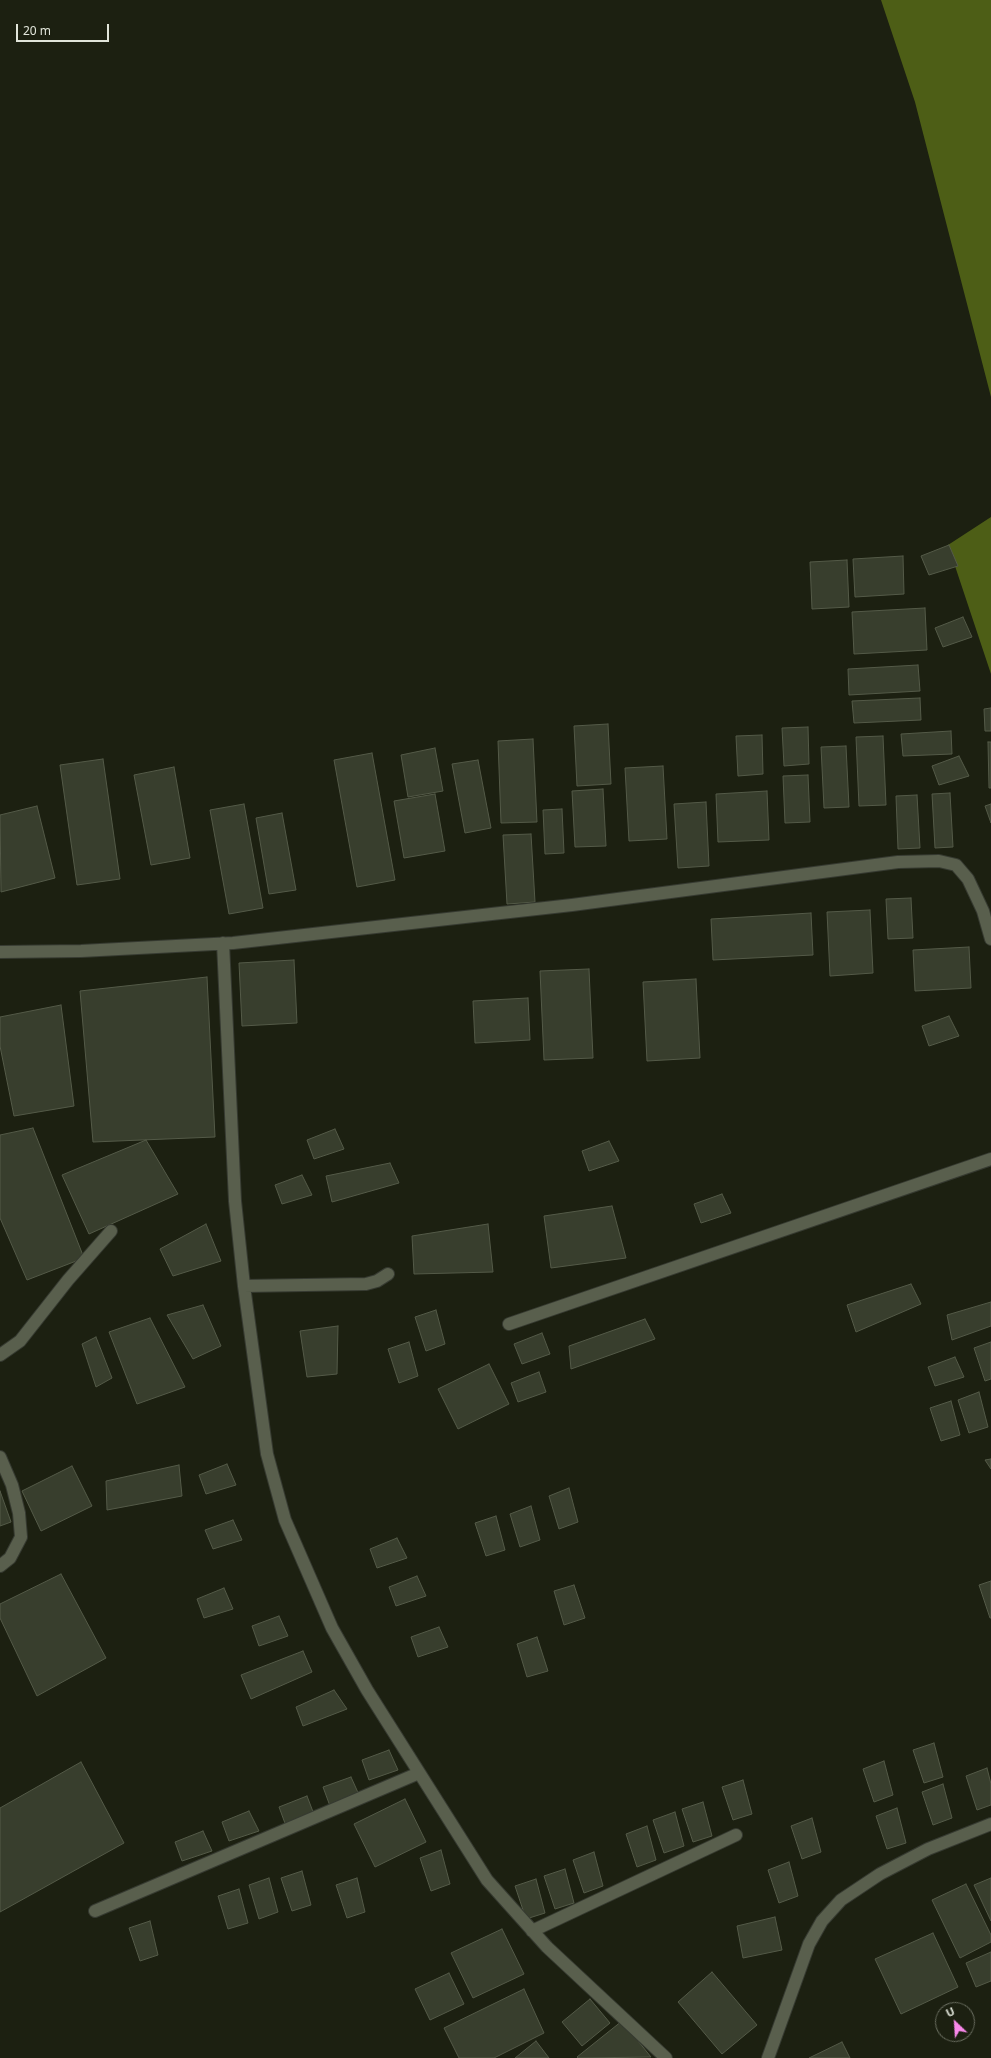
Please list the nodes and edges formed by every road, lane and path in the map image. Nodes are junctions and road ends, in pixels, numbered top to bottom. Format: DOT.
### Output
graph roads {
  1 [pos="991,939"];
  2 [pos="223,944"];
  3 [pos="0,952"];
  4 [pos="991,1159"];
  5 [pos="111,1231"];
  6 [pos="388,1274"];
  7 [pos="244,1286"];
  8 [pos="509,1324"];
  9 [pos="0,1355"];
  10 [pos="0,1457"];
  11 [pos="0,1566"];
  12 [pos="418,1772"];
  13 [pos="991,1824"];
  14 [pos="736,1835"];
  15 [pos="94,1911"];
  16 [pos="532,1931"];
  17 [pos="666,2058"];
  18 [pos="768,2058"];
  1 -- 2 [label="street"];
  2 -- 3 [label="street"];
  2 -- 7 [label="street"];
  4 -- 8 [label="street"];
  5 -- 9 [label="street"];
  6 -- 7 [label="street"];
  7 -- 12 [label="street"];
  10 -- 11 [label="street"];
  12 -- 15 [label="street"];
  12 -- 16 [label="street"];
  13 -- 18 [label="street"];
  14 -- 16 [label="street"];
  16 -- 17 [label="street"];
}
